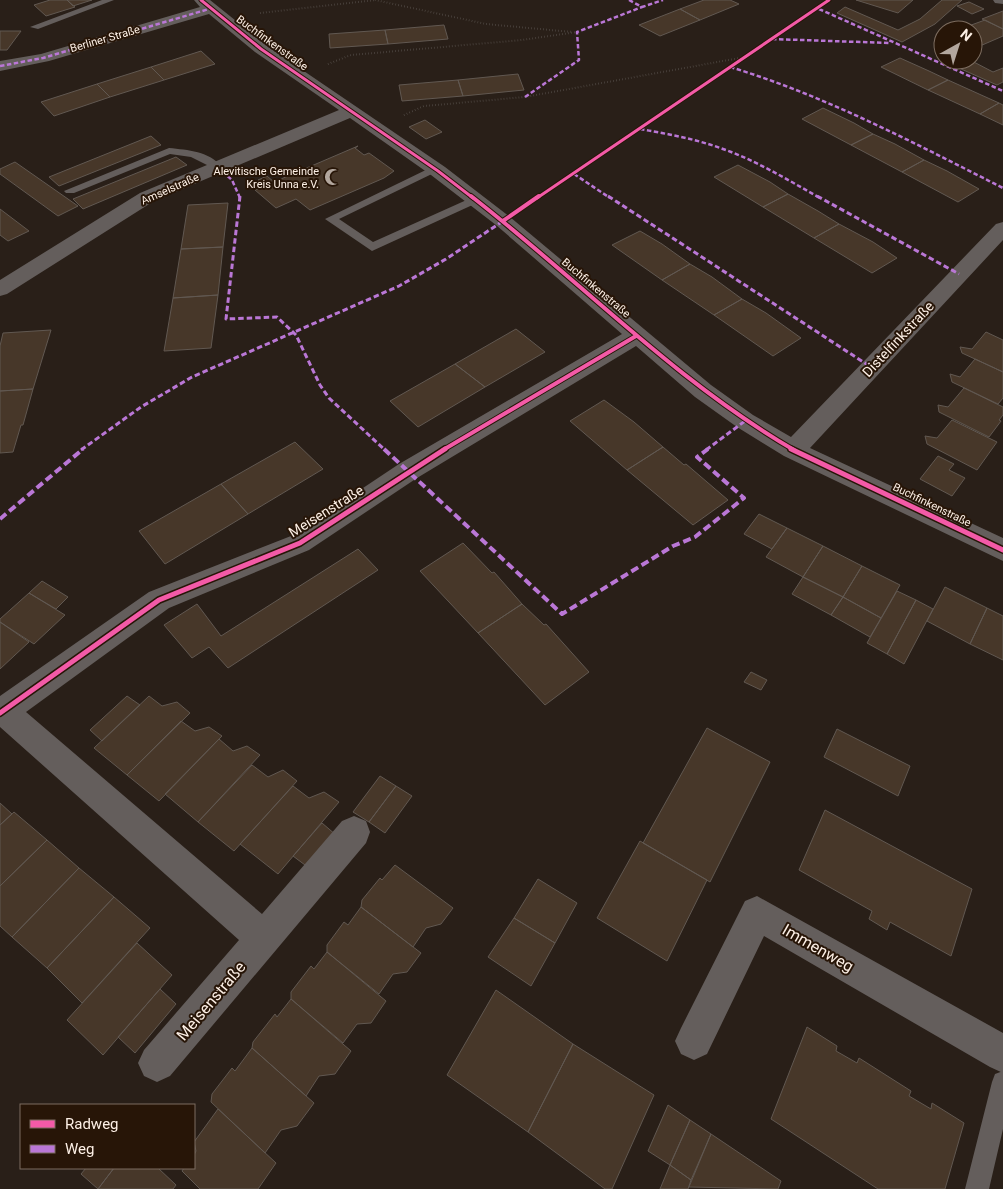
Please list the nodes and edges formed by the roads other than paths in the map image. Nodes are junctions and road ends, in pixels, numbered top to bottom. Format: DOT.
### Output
graph roads {
  1 [pos="110,0"];
  2 [pos="205,4"];
  3 [pos="35,27"];
  4 [pos="0,66"];
  5 [pos="352,111"];
  6 [pos="217,168"];
  7 [pos="434,169"];
  8 [pos="70,191"];
  9 [pos="474,200"];
  10 [pos="1003,228"];
  11 [pos="0,290"];
  12 [pos="636,336"];
  13 [pos="793,450"];
  14 [pos="1003,550"];
  15 [pos="1,712"];
  16 [pos="354,832"];
  17 [pos="264,939"];
  18 [pos="694,1040"];
  19 [pos="1003,1054"];
  20 [pos="157,1064"];
  21 [pos="1003,1082"];
  22 [pos="977,1189"];
  1 -- 3 [label="lane"];
  2 -- 4 [label="street, Berliner Straße"];
  2 -- 5 [label="street, Buchfinkenstraße"];
  5 -- 6 [label="street, Amselstraße"];
  5 -- 7 [label="street, Buchfinkenstraße"];
  6 -- 8 [label="lane"];
  6 -- 11 [label="street, Amselstraße"];
  7 -- 9 [label="street, Buchfinkenstraße"];
  7 -- 9 [label="lane"];
  9 -- 12 [label="street, Buchfinkenstraße"];
  10 -- 13 [label="street, Distelfinkstraße"];
  12 -- 13 [label="street, Buchfinkenstraße"];
  12 -- 15 [label="street, Meisenstraße"];
  13 -- 14 [label="street, Buchfinkenstraße"];
  15 -- 17 [label="street, Meisenstraße"];
  16 -- 17 [label="street, Meisenstraße"];
  17 -- 20 [label="street, Meisenstraße"];
  18 -- 19 [label="street, Immenweg"];
  21 -- 22 [label="lane"];
}
